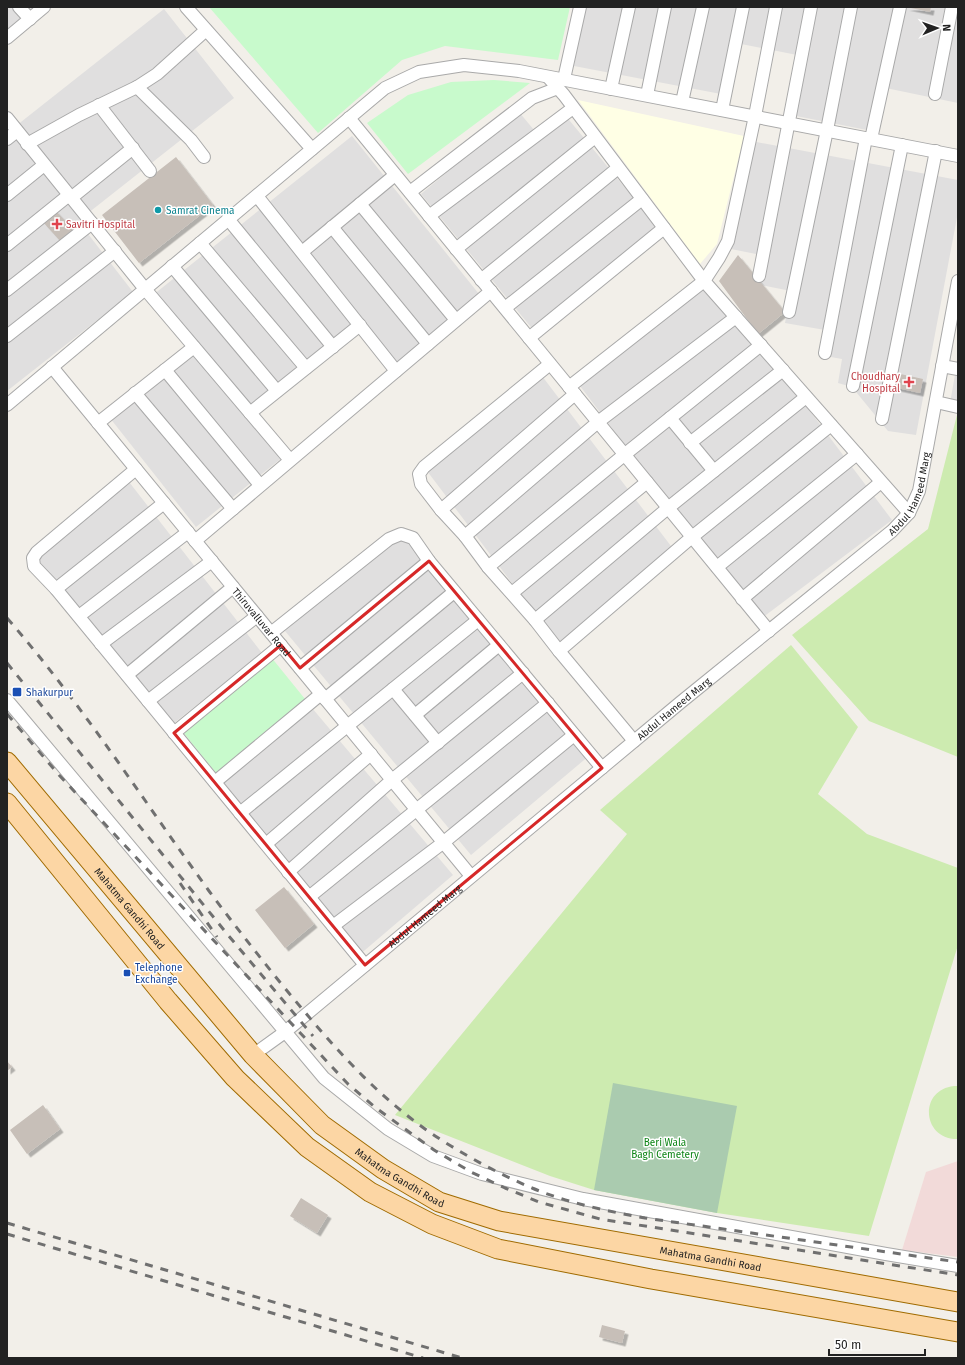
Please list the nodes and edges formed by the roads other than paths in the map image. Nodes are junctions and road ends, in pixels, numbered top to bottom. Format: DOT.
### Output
graph roads {
  1 [pos="19,7"];
  2 [pos="44,7"];
  3 [pos="186,7"];
  4 [pos="580,7"];
  5 [pos="629,7"];
  6 [pos="665,7"];
  7 [pos="702,7"];
  8 [pos="743,7"];
  9 [pos="776,7"];
  10 [pos="811,7"];
  11 [pos="851,7"];
  12 [pos="900,7"];
  13 [pos="952,7"];
  14 [pos="30,19"];
  15 [pos="206,30"];
  16 [pos="7,38"];
  17 [pos="561,84"];
  18 [pos="137,87"];
  19 [pos="611,88"];
  20 [pos="935,94"];
  21 [pos="647,95"];
  22 [pos="682,102"];
  23 [pos="99,106"];
  24 [pos="573,108"];
  25 [pos="722,110"];
  26 [pos="755,116"];
  27 [pos="7,118"];
  28 [pos="349,118"];
  29 [pos="789,122"];
  30 [pos="17,130"];
  31 [pos="827,130"];
  32 [pos="595,137"];
  33 [pos="868,138"];
  34 [pos="7,139"];
  35 [pos="28,144"];
  36 [pos="902,145"];
  37 [pos="133,148"];
  38 [pos="312,149"];
  39 [pos="936,151"];
  40 [pos="958,156"];
  41 [pos="204,157"];
  42 [pos="44,164"];
  43 [pos="618,168"];
  44 [pos="150,171"];
  45 [pos="395,175"];
  46 [pos="410,192"];
  47 [pos="7,194"];
  48 [pos="70,196"];
  49 [pos="257,196"];
  50 [pos="642,199"];
  51 [pos="360,204"];
  52 [pos="429,216"];
  53 [pos="228,219"];
  54 [pos="92,223"];
  55 [pos="332,227"];
  56 [pos="664,228"];
  57 [pos="200,243"];
  58 [pos="7,245"];
  59 [pos="456,249"];
  60 [pos="115,251"];
  61 [pos="302,252"];
  62 [pos="172,266"];
  63 [pos="759,276"];
  64 [pos="481,280"];
  65 [pos="704,281"];
  66 [pos="958,281"];
  67 [pos="145,289"];
  68 [pos="7,290"];
  69 [pos="490,291"];
  70 [pos="957,296"];
  71 [pos="505,308"];
  72 [pos="789,312"];
  73 [pos="736,317"];
  74 [pos="456,320"];
  75 [pos="360,325"];
  76 [pos="953,332"];
  77 [pos="7,336"];
  78 [pos="529,338"];
  79 [pos="428,344"];
  80 [pos="761,345"];
  81 [pos="194,346"];
  82 [pos="333,347"];
  83 [pos="825,353"];
  84 [pos="550,364"];
  85 [pos="942,366"];
  86 [pos="52,367"];
  87 [pos="306,368"];
  88 [pos="958,369"];
  89 [pos="165,370"];
  90 [pos="783,370"];
  91 [pos="396,371"];
  92 [pos="853,386"];
  93 [pos="277,391"];
  94 [pos="572,391"];
  95 [pos="135,393"];
  96 [pos="806,396"];
  97 [pos="936,402"];
  98 [pos="7,405"];
  99 [pos="958,406"];
  100 [pos="250,413"];
  101 [pos="670,418"];
  102 [pos="882,419"];
  103 [pos="598,422"];
  104 [pos="98,423"];
  105 [pos="831,425"];
  106 [pos="690,443"];
  107 [pos="624,454"];
  108 [pos="857,454"];
  109 [pos="290,460"];
  110 [pos="136,469"];
  111 [pos="714,471"];
  112 [pos="647,482"];
  113 [pos="881,482"];
  114 [pos="260,485"];
  115 [pos="164,502"];
  116 [pos="668,508"];
  117 [pos="233,509"];
  118 [pos="441,510"];
  119 [pos="909,514"];
  120 [pos="191,536"];
  121 [pos="465,536"];
  122 [pos="692,537"];
  123 [pos="212,561"];
  124 [pos="429,561"];
  125 [pos="488,567"];
  126 [pos="717,567"];
  127 [pos="233,587"];
  128 [pos="56,589"];
  129 [pos="454,592"];
  130 [pos="512,594"];
  131 [pos="742,599"];
  132 [pos="79,616"];
  133 [pos="257,616"];
  134 [pos="478,620"];
  135 [pos="535,620"];
  136 [pos="769,631"];
  137 [pos="271,633"];
  138 [pos="101,644"];
  139 [pos="281,645"];
  140 [pos="499,645"];
  141 [pos="559,651"];
  142 [pos="300,668"];
  143 [pos="523,673"];
  144 [pos="126,675"];
  145 [pos="394,689"];
  146 [pos="323,696"];
  147 [pos="7,700"];
  148 [pos="148,701"];
  149 [pos="548,703"];
  150 [pos="415,715"];
  151 [pos="348,726"];
  152 [pos="174,733"];
  153 [pos="574,735"];
  154 [pos="634,741"];
  155 [pos="438,743"];
  156 [pos="371,754"];
  157 [pos="7,762"];
  158 [pos="602,768"];
  159 [pos="392,780"];
  160 [pos="215,782"];
  161 [pos="7,803"];
  162 [pos="417,810"];
  163 [pos="240,813"];
  164 [pos="444,842"];
  165 [pos="266,844"];
  166 [pos="288,872"];
  167 [pos="471,876"];
  168 [pos="309,898"];
  169 [pos="333,926"];
  170 [pos="365,965"];
  171 [pos="285,1032"];
  172 [pos="253,1055"];
  173 [pos="958,1266"];
  174 [pos="958,1302"];
  175 [pos="958,1332"];
  1 -- 14 [label="street"];
  2 -- 14 [label="street"];
  3 -- 15 [label="street"];
  4 -- 17 [label="street"];
  5 -- 19 [label="street"];
  6 -- 21 [label="street"];
  7 -- 22 [label="street"];
  8 -- 25 [label="street"];
  9 -- 26 [label="street"];
  10 -- 29 [label="street"];
  11 -- 31 [label="street"];
  12 -- 33 [label="street"];
  13 -- 20 [label="street"];
  14 -- 16 [label="street"];
  15 -- 18 [label="street"];
  15 -- 38 [label="street"];
  17 -- 19 [label="street"];
  17 -- 24 [label="street"];
  17 -- 28 [label="street"];
  17 -- 46 [label="street"];
  18 -- 23 [label="street"];
  18 -- 41 [label="street"];
  19 -- 21 [label="street"];
  21 -- 22 [label="street"];
  22 -- 25 [label="street"];
  23 -- 35 [label="street"];
  23 -- 37 [label="street"];
  24 -- 32 [label="street"];
  24 -- 52 [label="street"];
  25 -- 26 [label="street"];
  26 -- 29 [label="street"];
  26 -- 65 [label="street"];
  27 -- 30 [label="street"];
  28 -- 38 [label="street"];
  28 -- 45 [label="street"];
  29 -- 31 [label="street"];
  29 -- 63 [label="street"];
  30 -- 34 [label="street"];
  30 -- 35 [label="street"];
  31 -- 33 [label="street"];
  31 -- 72 [label="street"];
  32 -- 43 [label="street"];
  32 -- 59 [label="street"];
  33 -- 36 [label="street"];
  33 -- 83 [label="street"];
  35 -- 42 [label="street"];
  36 -- 39 [label="street"];
  36 -- 92 [label="street"];
  37 -- 44 [label="street"];
  37 -- 48 [label="street"];
  38 -- 49 [label="street"];
  39 -- 40 [label="street"];
  39 -- 102 [label="street"];
  42 -- 47 [label="street"];
  42 -- 48 [label="street"];
  43 -- 50 [label="street"];
  43 -- 64 [label="street"];
  45 -- 46 [label="street"];
  45 -- 51 [label="street"];
  46 -- 52 [label="street"];
  48 -- 54 [label="street"];
  48 -- 58 [label="street"];
  49 -- 53 [label="street"];
  49 -- 61 [label="street"];
  50 -- 56 [label="street"];
  50 -- 71 [label="street"];
  51 -- 55 [label="street"];
  51 -- 74 [label="street"];
  52 -- 59 [label="street"];
  53 -- 57 [label="street"];
  53 -- 82 [label="street"];
  54 -- 60 [label="street"];
  54 -- 68 [label="street"];
  55 -- 61 [label="street"];
  55 -- 79 [label="street"];
  56 -- 65 [label="street"];
  56 -- 78 [label="street"];
  57 -- 62 [label="street"];
  57 -- 87 [label="street"];
  59 -- 64 [label="street"];
  60 -- 67 [label="street"];
  60 -- 77 [label="street"];
  61 -- 75 [label="street"];
  62 -- 67 [label="street"];
  62 -- 93 [label="street"];
  64 -- 69 [label="street"];
  65 -- 73 [label="street"];
  65 -- 94 [label="street"];
  66 -- 70 [label="street, Abdul Hameed Marg"];
  67 -- 81 [label="street"];
  67 -- 86 [label="street"];
  69 -- 71 [label="street"];
  69 -- 74 [label="street"];
  70 -- 76 [label="street, Abdul Hameed Marg"];
  71 -- 78 [label="street"];
  73 -- 80 [label="street"];
  73 -- 103 [label="street"];
  74 -- 79 [label="street"];
  75 -- 82 [label="street"];
  75 -- 91 [label="street"];
  76 -- 85 [label="street, Abdul Hameed Marg"];
  78 -- 84 [label="street"];
  79 -- 91 [label="street"];
  80 -- 90 [label="street"];
  80 -- 101 [label="street"];
  81 -- 89 [label="street"];
  81 -- 100 [label="street"];
  82 -- 87 [label="street"];
  84 -- 94 [label="street"];
  84 -- 118 [label="street"];
  85 -- 88 [label="street"];
  85 -- 97 [label="street, Abdul Hameed Marg"];
  86 -- 98 [label="street"];
  86 -- 104 [label="street, Thiruvalluvar Road"];
  87 -- 93 [label="street"];
  89 -- 95 [label="street"];
  89 -- 114 [label="street"];
  90 -- 96 [label="street"];
  90 -- 106 [label="street"];
  91 -- 109 [label="street"];
  93 -- 100 [label="street"];
  94 -- 103 [label="street"];
  94 -- 118 [label="street"];
  95 -- 104 [label="street"];
  95 -- 117 [label="street"];
  96 -- 105 [label="street"];
  96 -- 111 [label="street"];
  97 -- 99 [label="street"];
  97 -- 119 [label="street, Abdul Hameed Marg"];
  100 -- 109 [label="street"];
  101 -- 106 [label="street"];
  101 -- 107 [label="street"];
  103 -- 107 [label="street"];
  103 -- 121 [label="street"];
  104 -- 110 [label="street, Thiruvalluvar Road"];
  105 -- 108 [label="street"];
  105 -- 122 [label="street"];
  106 -- 111 [label="street"];
  107 -- 112 [label="street"];
  107 -- 125 [label="street"];
  108 -- 113 [label="street"];
  108 -- 126 [label="street"];
  109 -- 114 [label="street"];
  110 -- 115 [label="street, Thiruvalluvar Road"];
  110 -- 128 [label="street"];
  111 -- 116 [label="street"];
  112 -- 116 [label="street"];
  112 -- 130 [label="street"];
  113 -- 119 [label="street"];
  113 -- 131 [label="street"];
  114 -- 117 [label="street"];
  115 -- 120 [label="street, Thiruvalluvar Road"];
  115 -- 128 [label="street"];
  116 -- 122 [label="street"];
  116 -- 135 [label="street"];
  117 -- 120 [label="street"];
  118 -- 121 [label="street"];
  119 -- 136 [label="street, Abdul Hameed Marg"];
  120 -- 123 [label="street, Thiruvalluvar Road"];
  120 -- 132 [label="street"];
  121 -- 125 [label="street"];
  122 -- 126 [label="street"];
  122 -- 141 [label="street"];
  123 -- 127 [label="street, Thiruvalluvar Road"];
  123 -- 138 [label="street"];
  124 -- 129 [label="street"];
  124 -- 137 [label="street"];
  124 -- 142 [label="street"];
  125 -- 130 [label="street"];
  126 -- 131 [label="street"];
  127 -- 133 [label="street, Thiruvalluvar Road"];
  127 -- 144 [label="street"];
  128 -- 132 [label="street"];
  129 -- 134 [label="street"];
  129 -- 146 [label="street"];
  130 -- 135 [label="street"];
  131 -- 136 [label="street"];
  132 -- 138 [label="street"];
  133 -- 137 [label="street, Thiruvalluvar Road"];
  133 -- 148 [label="street"];
  134 -- 140 [label="street"];
  134 -- 145 [label="street"];
  135 -- 141 [label="street"];
  136 -- 154 [label="street, Abdul Hameed Marg"];
  137 -- 139 [label="street, Thiruvalluvar Road"];
  138 -- 144 [label="street"];
  139 -- 142 [label="street, Thiruvalluvar Road"];
  139 -- 152 [label="street"];
  140 -- 143 [label="street"];
  140 -- 150 [label="street"];
  141 -- 154 [label="street"];
  142 -- 146 [label="street, Thiruvalluvar Road"];
  143 -- 149 [label="street"];
  143 -- 155 [label="street"];
  144 -- 148 [label="street"];
  145 -- 150 [label="street"];
  145 -- 151 [label="street"];
  146 -- 151 [label="street, Thiruvalluvar Road"];
  146 -- 160 [label="street"];
  147 -- 171 [label="street"];
  148 -- 152 [label="street"];
  149 -- 153 [label="street"];
  149 -- 162 [label="street"];
  150 -- 155 [label="street"];
  151 -- 156 [label="street, Thiruvalluvar Road"];
  151 -- 163 [label="street"];
  152 -- 160 [label="street"];
  153 -- 158 [label="street"];
  153 -- 164 [label="street"];
  154 -- 158 [label="street, Abdul Hameed Marg"];
  155 -- 159 [label="street"];
  156 -- 159 [label="street, Thiruvalluvar Road"];
  156 -- 165 [label="street"];
  157 -- 172 [label="main road, Mahatma Gandhi Road"];
  158 -- 167 [label="street, Abdul Hameed Marg"];
  159 -- 162 [label="street, Thiruvalluvar Road"];
  159 -- 166 [label="street"];
  160 -- 163 [label="street"];
  161 -- 175 [label="main road"];
  162 -- 164 [label="street, Thiruvalluvar Road"];
  162 -- 168 [label="street"];
  163 -- 165 [label="street"];
  164 -- 167 [label="street, Thiruvalluvar Road"];
  164 -- 169 [label="street"];
  165 -- 166 [label="street"];
  166 -- 168 [label="street"];
  167 -- 170 [label="street, Abdul Hameed Marg"];
  168 -- 169 [label="street"];
  169 -- 170 [label="street"];
  170 -- 171 [label="street, Abdul Hameed Marg"];
  171 -- 172 [label="street, Abdul Hameed Marg"];
  171 -- 173 [label="street"];
  172 -- 174 [label="main road, Mahatma Gandhi Road"];
}
